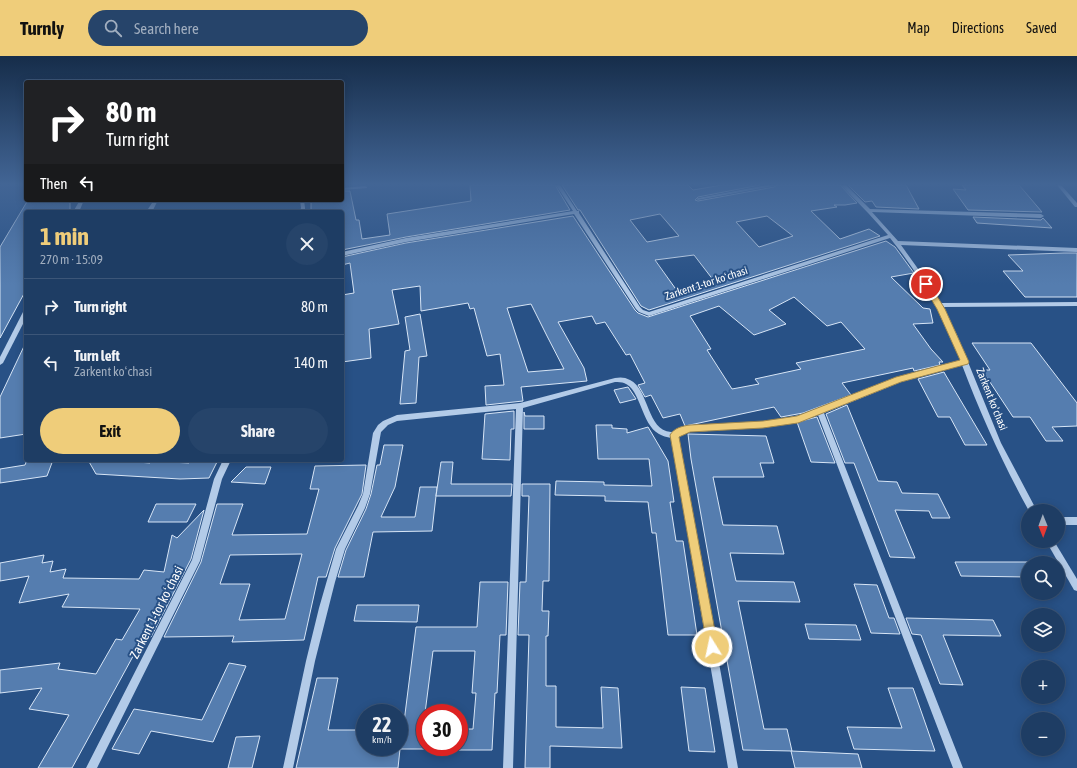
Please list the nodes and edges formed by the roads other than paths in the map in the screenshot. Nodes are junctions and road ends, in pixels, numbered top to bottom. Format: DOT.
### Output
graph roads {
  1 [pos="539,218"];
  2 [pos="581,218"];
  3 [pos="877,218"];
  4 [pos="891,236"];
  5 [pos="896,243"];
  6 [pos="1077,250"];
  7 [pos="344,254"];
  8 [pos="1077,304"];
  9 [pos="939,306"];
  10 [pos="24,317"];
  11 [pos="965,362"];
  12 [pos="0,363"];
  13 [pos="520,406"];
  14 [pos="820,412"];
  15 [pos="674,435"];
  16 [pos="226,462"];
  17 [pos="1029,504"];
  18 [pos="1065,521"];
  19 [pos="1077,521"];
  20 [pos="1054,548"];
  21 [pos="1077,587"];
  22 [pos="91,768"];
  23 [pos="288,768"];
  24 [pos="508,768"];
  25 [pos="733,768"];
  26 [pos="958,768"];
  1 -- 7 [label="street"];
  2 -- 4 [label="street, Zarkent 1-tor koʻchasi"];
  3 -- 4 [label="street, Zarkent koʻchasi"];
  4 -- 5 [label="street, Zarkent koʻchasi"];
  5 -- 6 [label="street"];
  5 -- 9 [label="street, Zarkent koʻchasi"];
  8 -- 9 [label="street"];
  9 -- 11 [label="street, Zarkent koʻchasi"];
  10 -- 12 [label="street"];
  11 -- 14 [label="street"];
  11 -- 17 [label="street, Zarkent koʻchasi"];
  13 -- 15 [label="street"];
  13 -- 23 [label="street"];
  13 -- 24 [label="street"];
  14 -- 15 [label="street"];
  14 -- 26 [label="street"];
  15 -- 25 [label="street"];
  16 -- 22 [label="street, Zarkent 1-tor koʻchasi"];
  18 -- 19 [label="street"];
  20 -- 21 [label="street"];
}
